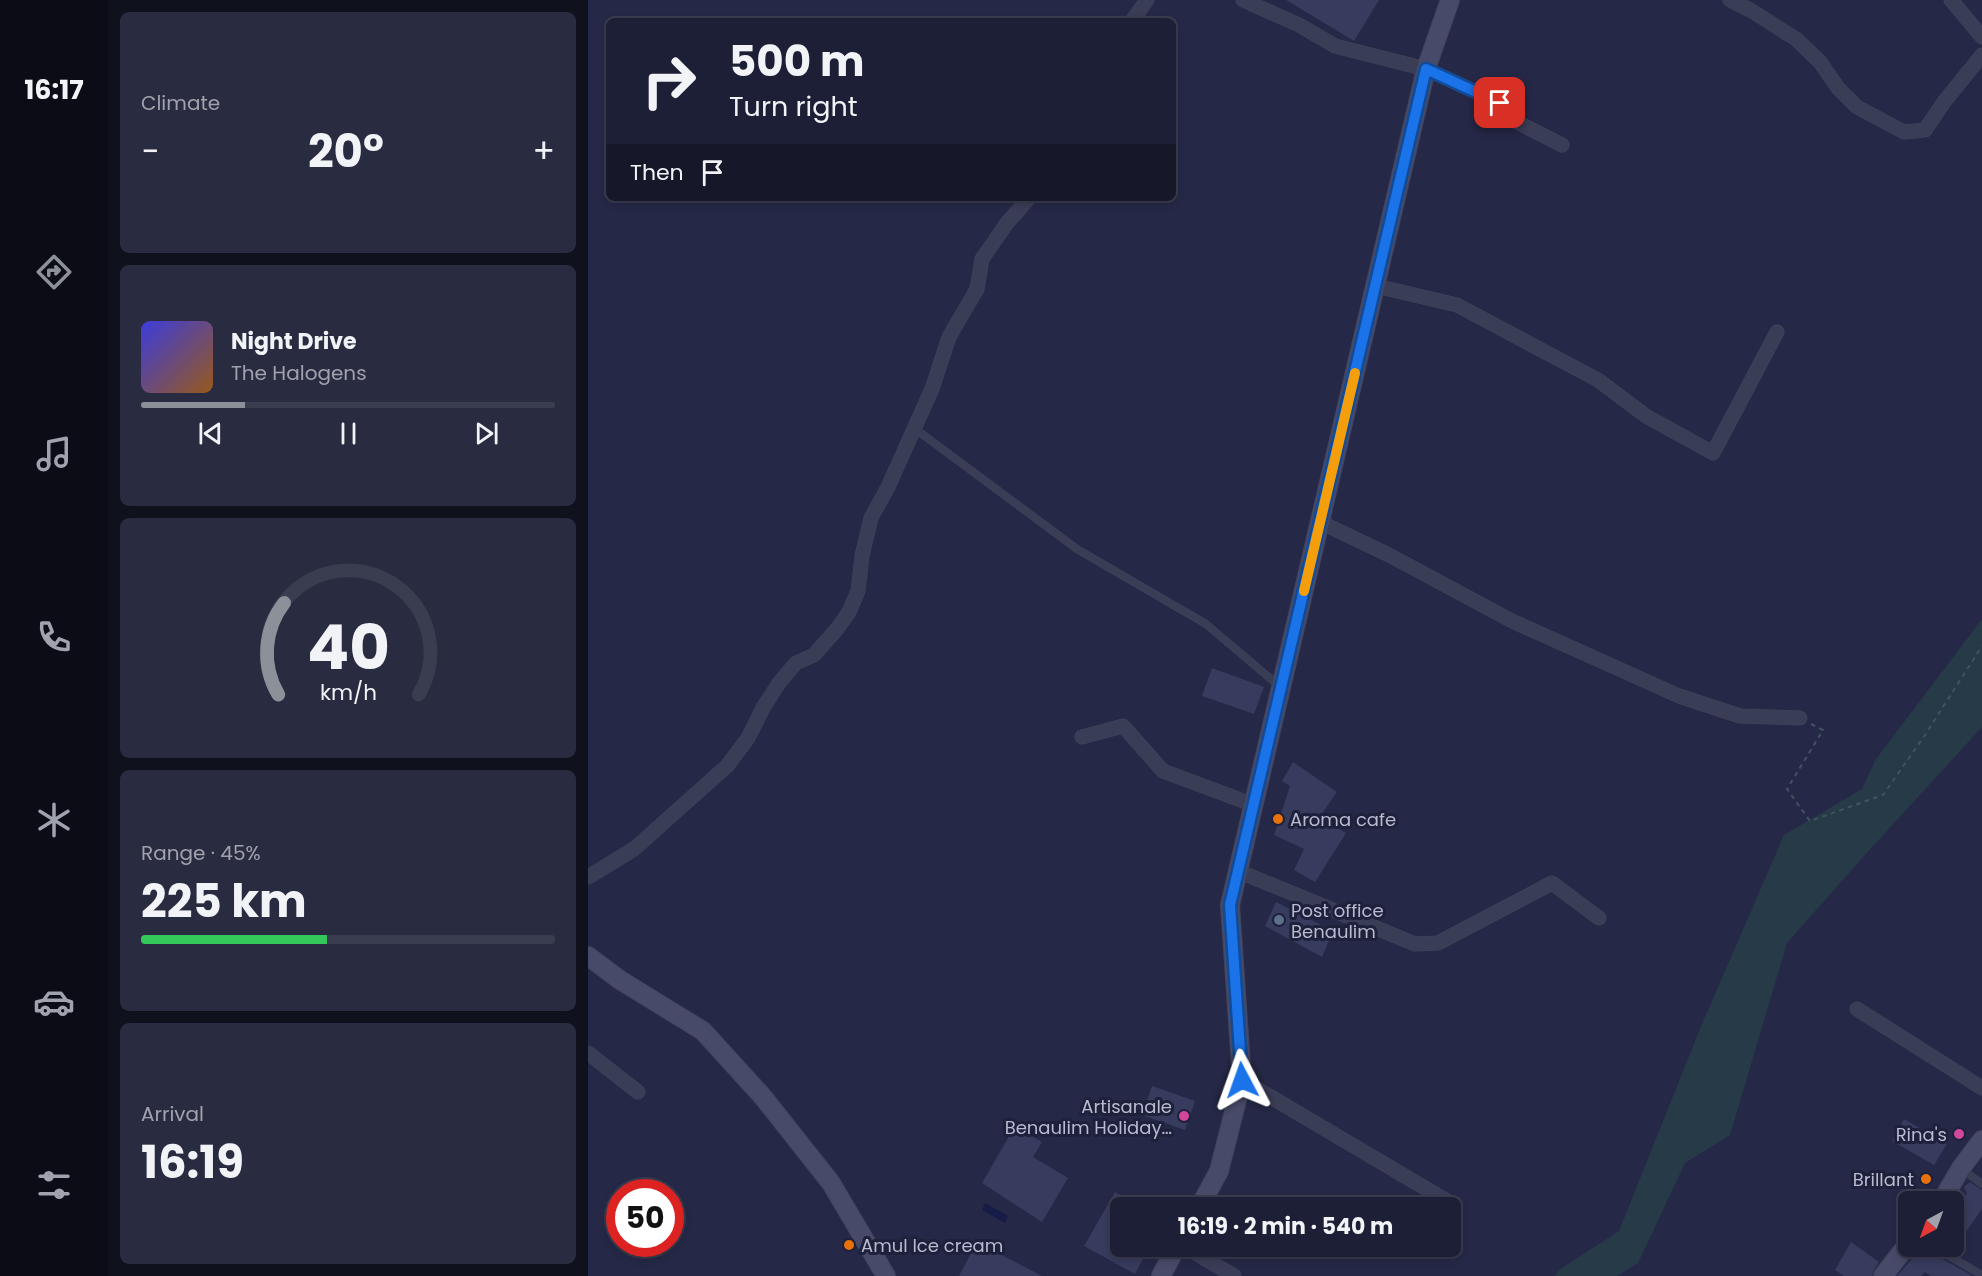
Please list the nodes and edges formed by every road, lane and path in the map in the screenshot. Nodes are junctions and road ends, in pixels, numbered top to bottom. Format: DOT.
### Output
graph roads {
  1 [pos="1147,0"];
  2 [pos="1243,0"];
  3 [pos="1450,0"];
  4 [pos="1730,0"];
  5 [pos="1952,0"];
  6 [pos="1134,18"];
  7 [pos="1982,37"];
  8 [pos="1982,55"];
  9 [pos="1426,69"];
  10 [pos="1562,145"];
  11 [pos="1026,201"];
  12 [pos="1376,286"];
  13 [pos="1777,332"];
  14 [pos="914,428"];
  15 [pos="1320,522"];
  16 [pos="1982,646"];
  17 [pos="1281,688"];
  18 [pos="1800,718"];
  19 [pos="1082,737"];
  20 [pos="1254,805"];
  21 [pos="1238,870"];
  22 [pos="588,877"];
  23 [pos="1599,918"];
  24 [pos="588,956"];
  25 [pos="1857,1009"];
  26 [pos="588,1053"];
  27 [pos="1242,1080"];
  28 [pos="1982,1088"];
  29 [pos="638,1092"];
  30 [pos="1982,1140"];
  31 [pos="1961,1168"];
  32 [pos="1982,1184"];
  33 [pos="1947,1191"];
  34 [pos="1205,1197"];
  35 [pos="1440,1197"];
  36 [pos="1171,1257"];
  37 [pos="1202,1257"];
  38 [pos="1898,1257"];
  39 [pos="1951,1257"];
  40 [pos="1982,1275"];
  41 [pos="886,1276"];
  42 [pos="1161,1276"];
  43 [pos="1234,1276"];
  44 [pos="1883,1276"];
  1 -- 6 [label="street"];
  2 -- 9 [label="street"];
  3 -- 9 [label="main road"];
  4 -- 8 [label="street"];
  5 -- 7 [label="street"];
  9 -- 10 [label="street"];
  9 -- 12 [label="main road"];
  11 -- 14 [label="street"];
  12 -- 13 [label="street"];
  12 -- 15 [label="main road"];
  14 -- 17 [label="lane"];
  14 -- 22 [label="street"];
  15 -- 17 [label="main road"];
  15 -- 18 [label="street"];
  16 -- 18 [label="path"];
  17 -- 20 [label="main road"];
  19 -- 20 [label="street"];
  20 -- 21 [label="main road"];
  21 -- 23 [label="street"];
  21 -- 27 [label="main road"];
  24 -- 41 [label="main road"];
  25 -- 28 [label="street"];
  26 -- 29 [label="street"];
  27 -- 34 [label="main road"];
  27 -- 35 [label="street"];
  30 -- 31 [label="main road"];
  31 -- 32 [label="lane"];
  31 -- 33 [label="main road"];
  36 -- 42 [label="main road"];
  37 -- 43 [label="street"];
  38 -- 44 [label="main road"];
  39 -- 40 [label="lane"];
}
